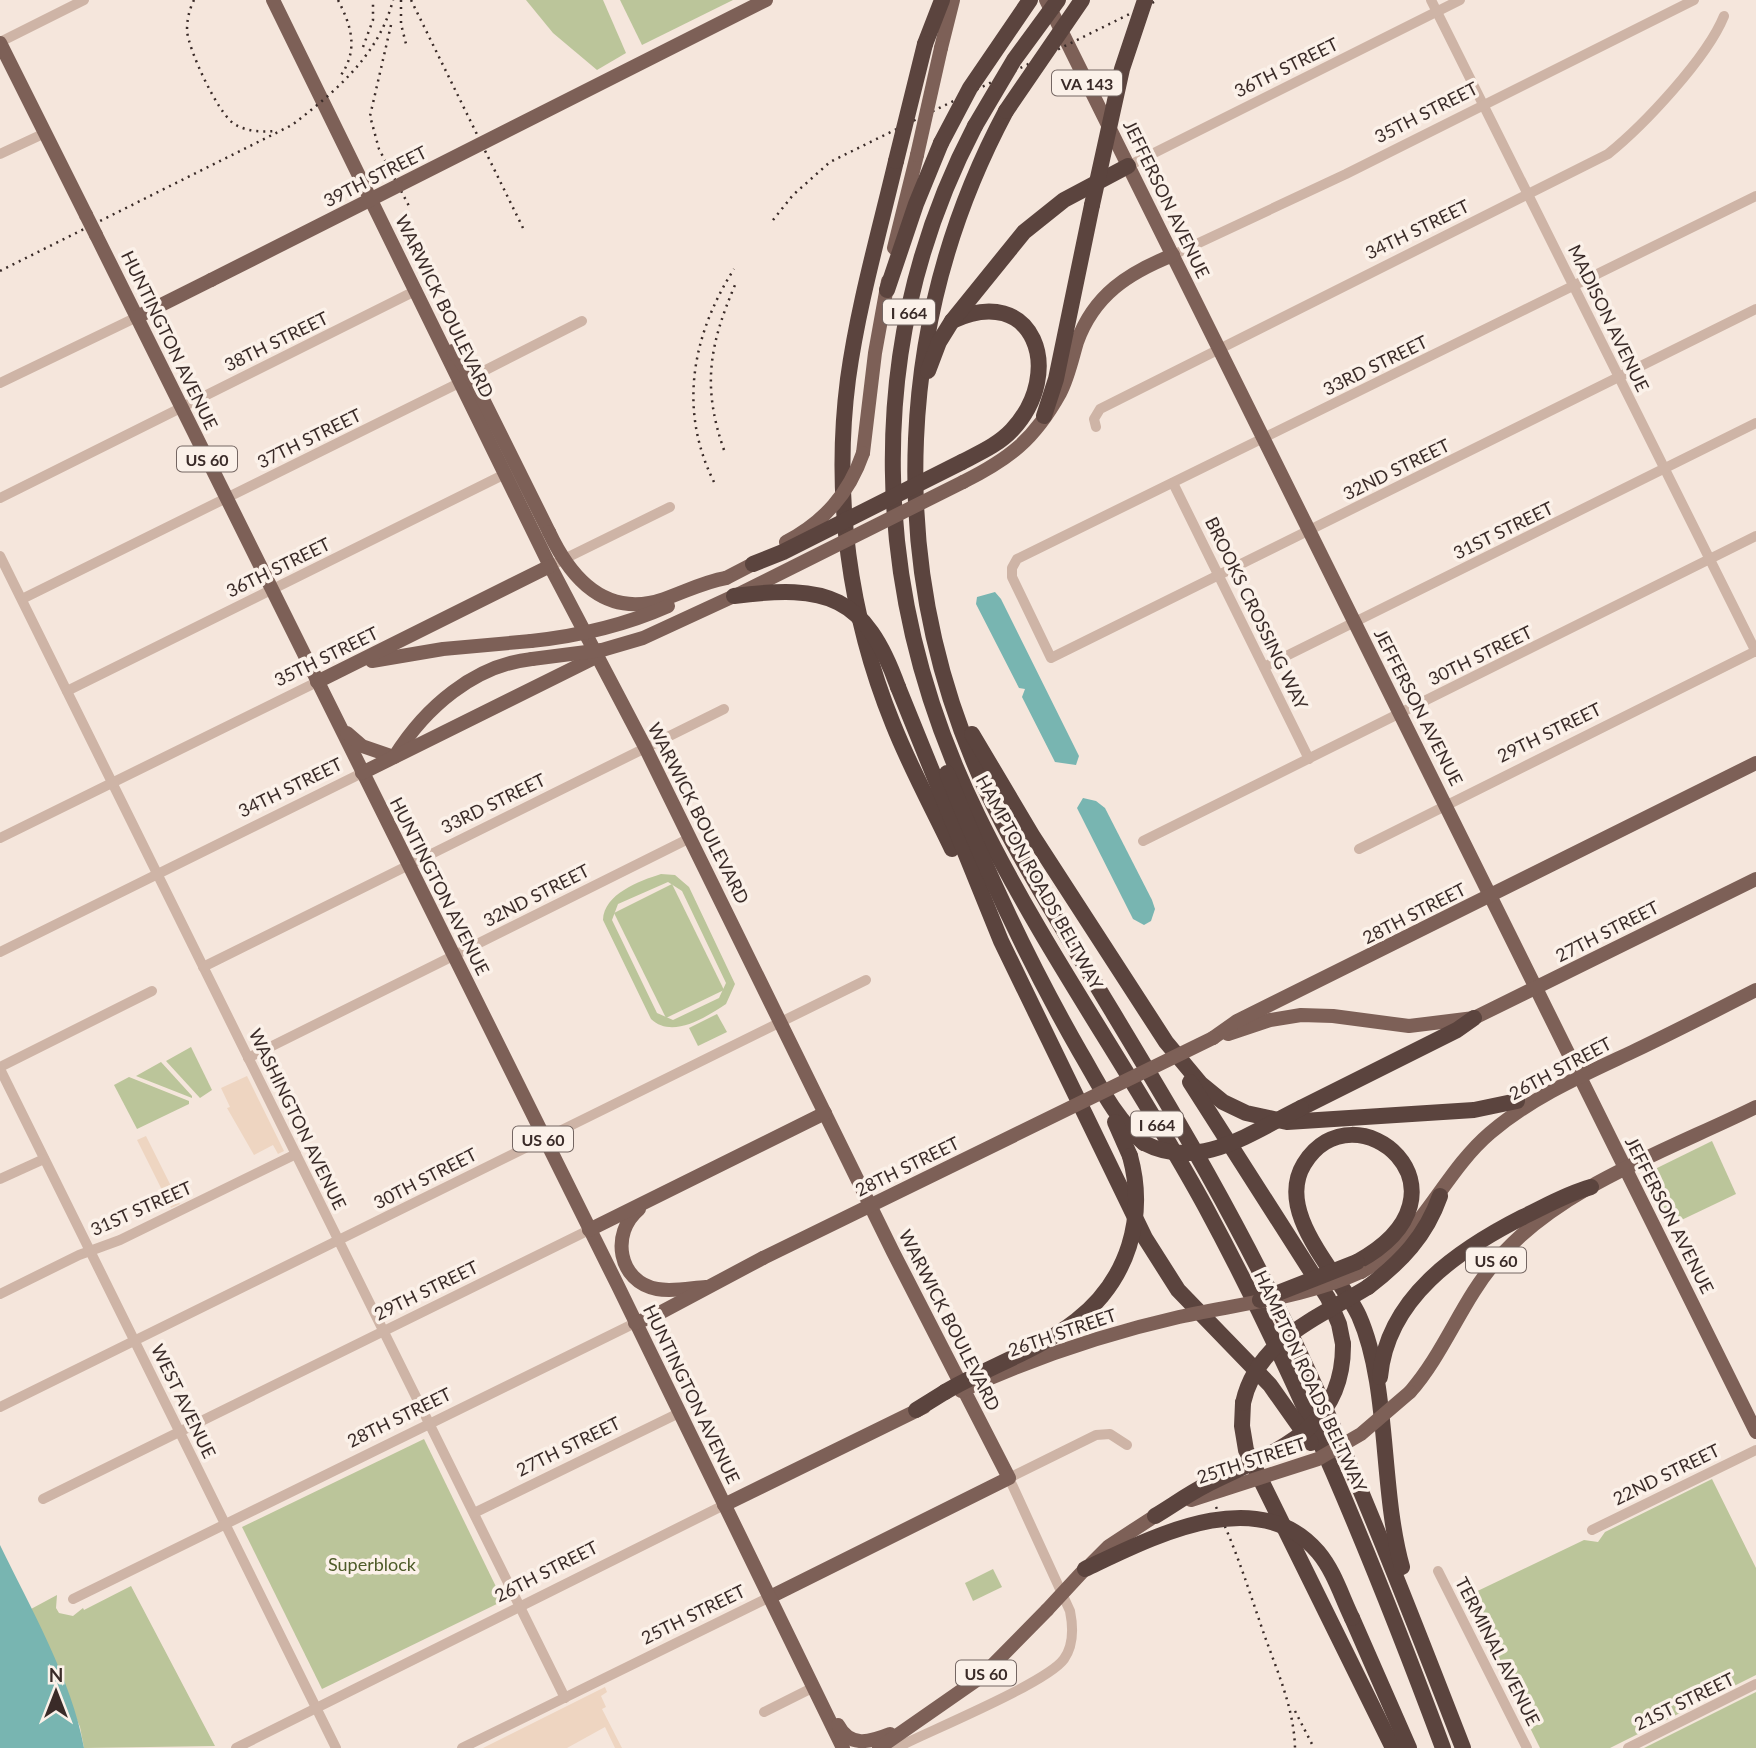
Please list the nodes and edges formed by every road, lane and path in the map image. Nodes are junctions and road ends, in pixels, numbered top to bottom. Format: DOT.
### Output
graph roads {
  1 [pos="84,0"];
  2 [pos="273,0"];
  3 [pos="766,0"];
  4 [pos="942,0"];
  5 [pos="953,0"];
  6 [pos="1030,0"];
  7 [pos="1046,0"];
  8 [pos="1058,0"];
  9 [pos="1082,0"];
  10 [pos="1145,0"];
  11 [pos="1431,0"];
  12 [pos="1460,0"];
  13 [pos="1694,0"];
  14 [pos="1437,11"];
  15 [pos="1724,16"];
  16 [pos="0,42"];
  17 [pos="933,46"];
  18 [pos="1484,105"];
  19 [pos="45,133"];
  20 [pos="0,154"];
  21 [pos="1128,166"];
  22 [pos="1529,195"];
  23 [pos="1756,196"];
  24 [pos="1172,255"];
  25 [pos="1574,286"];
  26 [pos="417,290"];
  27 [pos="887,290"];
  28 [pos="1756,309"];
  29 [pos="137,317"];
  30 [pos="582,321"];
  31 [pos="952,321"];
  32 [pos="1220,348"];
  33 [pos="1619,377"];
  34 [pos="466,380"];
  35 [pos="0,383"];
  36 [pos="181,407"];
  37 [pos="1044,416"];
  38 [pos="1756,423"];
  39 [pos="1096,427"];
  40 [pos="916,439"];
  41 [pos="1265,440"];
  42 [pos="1664,468"];
  43 [pos="505,474"];
  44 [pos="1172,483"];
  45 [pos="0,498"];
  46 [pos="227,498"];
  47 [pos="670,507"];
  48 [pos="1310,531"];
  49 [pos="1756,537"];
  50 [pos="0,556"];
  51 [pos="1710,559"];
  52 [pos="752,564"];
  53 [pos="550,566"];
  54 [pos="899,575"];
  55 [pos="1219,576"];
  56 [pos="726,578"];
  57 [pos="272,589"];
  58 [pos="734,596"];
  59 [pos="22,599"];
  60 [pos="1355,622"];
  61 [pos="1756,651"];
  62 [pos="598,656"];
  63 [pos="1051,658"];
  64 [pos="350,666"];
  65 [pos="1264,667"];
  66 [pos="943,669"];
  67 [pos="317,682"];
  68 [pos="67,691"];
  69 [pos="724,709"];
  70 [pos="1401,714"];
  71 [pos="337,722"];
  72 [pos="645,747"];
  73 [pos="394,757"];
  74 [pos="1309,759"];
  75 [pos="1756,763"];
  76 [pos="362,773"];
  77 [pos="113,783"];
  78 [pos="1446,805"];
  79 [pos="0,838"];
  80 [pos="690,838"];
  81 [pos="1143,841"];
  82 [pos="1359,849"];
  83 [pos="407,865"];
  84 [pos="157,874"];
  85 [pos="1756,878"];
  86 [pos="1491,895"];
  87 [pos="1001,941"];
  88 [pos="0,952"];
  89 [pos="454,956"];
  90 [pos="203,967"];
  91 [pos="866,980"];
  92 [pos="1537,988"];
  93 [pos="152,990"];
  94 [pos="1756,990"];
  95 [pos="1474,1018"];
  96 [pos="781,1021"];
  97 [pos="1213,1038"];
  98 [pos="1167,1042"];
  99 [pos="248,1058"];
  100 [pos="0,1068"];
  101 [pos="1580,1077"];
  102 [pos="1095,1078"];
  103 [pos="1564,1084"];
  104 [pos="1517,1101"];
  105 [pos="1756,1107"];
  106 [pos="825,1113"];
  107 [pos="544,1139"];
  108 [pos="296,1154"];
  109 [pos="44,1158"];
  110 [pos="1626,1170"];
  111 [pos="0,1179"];
  112 [pos="1591,1187"];
  113 [pos="1440,1196"];
  114 [pos="649,1200"];
  115 [pos="589,1230"];
  116 [pos="339,1241"];
  117 [pos="89,1251"];
  118 [pos="1359,1267"];
  119 [pos="706,1287"];
  120 [pos="0,1294"];
  121 [pos="1260,1300"];
  122 [pos="635,1323"];
  123 [pos="384,1332"];
  124 [pos="135,1342"];
  125 [pos="946,1395"];
  126 [pos="1378,1404"];
  127 [pos="0,1407"];
  128 [pos="916,1410"];
  129 [pos="679,1413"];
  130 [pos="430,1424"];
  131 [pos="1756,1432"];
  132 [pos="180,1433"];
  133 [pos="1127,1445"];
  134 [pos="1756,1450"];
  135 [pos="1009,1478"];
  136 [pos="43,1499"];
  137 [pos="724,1505"];
  138 [pos="474,1513"];
  139 [pos="1155,1516"];
  140 [pos="226,1525"];
  141 [pos="1591,1530"];
  142 [pos="1358,1531"];
  143 [pos="1085,1569"];
  144 [pos="1438,1571"];
  145 [pos="770,1597"];
  146 [pos="73,1599"];
  147 [pos="520,1606"];
  148 [pos="1432,1668"];
  149 [pos="1756,1685"];
  150 [pos="814,1687"];
  151 [pos="565,1698"];
  152 [pos="316,1707"];
  153 [pos="764,1712"];
  154 [pos="825,1712"];
  155 [pos="915,1724"];
  156 [pos="236,1748"];
  157 [pos="337,1748"];
  158 [pos="463,1748"];
  159 [pos="836,1748"];
  160 [pos="843,1748"];
  161 [pos="879,1748"];
  162 [pos="895,1748"];
  163 [pos="1393,1748"];
  164 [pos="1409,1748"];
  165 [pos="1443,1748"];
  166 [pos="1463,1748"];
  167 [pos="1527,1748"];
  168 [pos="1628,1748"];
  1 -- 16 [label="street"];
  2 -- 26 [label="main road, WARWICK BOULEVARD"];
  3 -- 29 [label="main road, 39TH STREET, bridge"];
  4 -- 17 [label="highway"];
  5 -- 17 [label="main road"];
  6 -- 27 [label="highway, bridge"];
  7 -- 21 [label="main road, JEFFERSON AVENUE / VA 143"];
  8 -- 54 [label="highway, HAMPTON ROADS BELTWAY / I 664, bridge"];
  9 -- 40 [label="highway, HAMPTON ROADS BELTWAY / I 664, bridge"];
  10 -- 37 [label="highway, bridge"];
  11 -- 14 [label="street, MADISON AVENUE"];
  12 -- 14 [label="street, 36TH STREET"];
  13 -- 18 [label="street, 35TH STREET"];
  14 -- 18 [label="street, MADISON AVENUE"];
  14 -- 21 [label="street, 36TH STREET"];
  15 -- 22 [label="street, 34TH STREET"];
  16 -- 19 [label="main road, HUNTINGTON AVENUE / US 60"];
  17 -- 27 [label="main road, bridge"];
  17 -- 87 [label="highway, bridge"];
  18 -- 22 [label="street, MADISON AVENUE"];
  18 -- 24 [label="street, 35TH STREET"];
  19 -- 20 [label="street"];
  19 -- 29 [label="main road, HUNTINGTON AVENUE / US 60, bridge"];
  21 -- 24 [label="main road, JEFFERSON AVENUE / VA 143"];
  21 -- 31 [label="highway"];
  22 -- 25 [label="street, MADISON AVENUE"];
  22 -- 32 [label="street, 34TH STREET"];
  23 -- 25 [label="street, 33RD STREET"];
  24 -- 32 [label="main road, JEFFERSON AVENUE / VA 143"];
  24 -- 37 [label="main road"];
  25 -- 33 [label="street, MADISON AVENUE"];
  25 -- 41 [label="street, 33RD STREET"];
  26 -- 34 [label="main road, WARWICK BOULEVARD"];
  26 -- 36 [label="street, 38TH STREET"];
  27 -- 52 [label="main road, bridge"];
  28 -- 33 [label="street, 32ND STREET"];
  29 -- 35 [label="street, 39TH STREET"];
  29 -- 36 [label="main road, HUNTINGTON AVENUE / US 60"];
  30 -- 34 [label="street, 37TH STREET"];
  31 -- 40 [label="highway"];
  31 -- 52 [label="highway, bridge"];
  32 -- 39 [label="street, 34TH STREET"];
  32 -- 41 [label="main road, JEFFERSON AVENUE / VA 143"];
  33 -- 42 [label="street, MADISON AVENUE"];
  33 -- 48 [label="street, 32ND STREET"];
  34 -- 43 [label="main road, WARWICK BOULEVARD"];
  34 -- 46 [label="street, 37TH STREET"];
  34 -- 56 [label="main road, bridge"];
  36 -- 45 [label="street, 38TH STREET"];
  36 -- 46 [label="main road, HUNTINGTON AVENUE / US 60"];
  37 -- 58 [label="main road, bridge"];
  38 -- 42 [label="street, 31ST STREET"];
  40 -- 66 [label="highway, HAMPTON ROADS BELTWAY / I 664"];
  41 -- 44 [label="street, 33RD STREET"];
  41 -- 48 [label="main road, JEFFERSON AVENUE / VA 143"];
  42 -- 51 [label="street, MADISON AVENUE"];
  42 -- 60 [label="street, 31ST STREET"];
  43 -- 53 [label="main road, WARWICK BOULEVARD"];
  43 -- 57 [label="street, 36TH STREET"];
  44 -- 55 [label="street, BROOKS CROSSING WAY"];
  44 -- 63 [label="street, 33RD STREET"];
  46 -- 57 [label="main road, HUNTINGTON AVENUE / US 60"];
  46 -- 59 [label="street, 37TH STREET"];
  47 -- 53 [label="street, 35TH STREET"];
  48 -- 55 [label="street, 32ND STREET"];
  48 -- 60 [label="main road, JEFFERSON AVENUE / VA 143"];
  49 -- 51 [label="street, 30TH STREET"];
  50 -- 59 [label="street, WASHINGTON AVENUE"];
  51 -- 61 [label="street, MADISON AVENUE"];
  51 -- 70 [label="street, 30TH STREET"];
  52 -- 56 [label="main road"];
  53 -- 62 [label="main road, WARWICK BOULEVARD"];
  53 -- 64 [label="main road, 35TH STREET"];
  54 -- 102 [label="highway"];
  54 -- 142 [label="highway, HAMPTON ROADS BELTWAY / I 664"];
  55 -- 63 [label="street, 32ND STREET"];
  55 -- 65 [label="street, BROOKS CROSSING WAY"];
  56 -- 64 [label="main road, bridge"];
  57 -- 67 [label="main road, HUNTINGTON AVENUE / US 60"];
  57 -- 68 [label="street, 36TH STREET"];
  58 -- 73 [label="main road, bridge"];
  58 -- 87 [label="highway, bridge"];
  59 -- 68 [label="street, WASHINGTON AVENUE"];
  60 -- 65 [label="street, 31ST STREET"];
  60 -- 70 [label="main road, JEFFERSON AVENUE / VA 143"];
  61 -- 78 [label="street, 29TH STREET"];
  62 -- 72 [label="main road, WARWICK BOULEVARD"];
  62 -- 73 [label="main road, 34TH STREET"];
  64 -- 67 [label="main road, 35TH STREET"];
  65 -- 74 [label="street, BROOKS CROSSING WAY"];
  66 -- 98 [label="highway"];
  66 -- 148 [label="highway, HAMPTON ROADS BELTWAY / I 664"];
  67 -- 71 [label="main road, HUNTINGTON AVENUE / US 60"];
  67 -- 77 [label="street, 35TH STREET"];
  68 -- 77 [label="street, WASHINGTON AVENUE"];
  69 -- 72 [label="street, 33RD STREET"];
  70 -- 74 [label="street, 30TH STREET"];
  70 -- 78 [label="main road, JEFFERSON AVENUE / VA 143"];
  71 -- 73 [label="main road"];
  71 -- 76 [label="main road, HUNTINGTON AVENUE / US 60"];
  72 -- 80 [label="main road, WARWICK BOULEVARD"];
  72 -- 83 [label="street, 33RD STREET"];
  73 -- 76 [label="main road, 34TH STREET"];
  74 -- 81 [label="street, 30TH STREET"];
  75 -- 86 [label="main road, 28TH STREET"];
  76 -- 83 [label="main road, HUNTINGTON AVENUE / US 60"];
  76 -- 84 [label="street, 34TH STREET"];
  77 -- 79 [label="street, 35TH STREET"];
  77 -- 84 [label="street, WASHINGTON AVENUE"];
  78 -- 82 [label="street, 29TH STREET"];
  78 -- 86 [label="main road, JEFFERSON AVENUE / VA 143"];
  80 -- 89 [label="street, 32ND STREET"];
  80 -- 96 [label="main road, WARWICK BOULEVARD"];
  83 -- 89 [label="main road, HUNTINGTON AVENUE / US 60"];
  83 -- 90 [label="street, 33RD STREET"];
  84 -- 88 [label="street, 34TH STREET"];
  84 -- 90 [label="street, WASHINGTON AVENUE"];
  85 -- 92 [label="main road, 27TH STREET"];
  86 -- 92 [label="main road, JEFFERSON AVENUE / VA 143"];
  86 -- 97 [label="main road, 28TH STREET"];
  87 -- 142 [label="highway"];
  89 -- 99 [label="street, 32ND STREET"];
  89 -- 107 [label="main road, HUNTINGTON AVENUE / US 60"];
  90 -- 99 [label="street, WASHINGTON AVENUE"];
  91 -- 96 [label="street, 30TH STREET"];
  92 -- 95 [label="main road, 27TH STREET"];
  92 -- 101 [label="main road, JEFFERSON AVENUE"];
  93 -- 100 [label="street"];
  94 -- 101 [label="main road, 26TH STREET"];
  95 -- 97 [label="main road, 27TH STREET"];
  95 -- 102 [label="highway, bridge"];
  96 -- 106 [label="main road, WARWICK BOULEVARD"];
  96 -- 107 [label="street, 30TH STREET"];
  97 -- 119 [label="main road, 28TH STREET, bridge"];
  98 -- 104 [label="highway"];
  98 -- 139 [label="highway, bridge"];
  99 -- 108 [label="street, WASHINGTON AVENUE"];
  100 -- 109 [label="street, WEST AVENUE"];
  101 -- 103 [label="main road, 26TH STREET"];
  101 -- 110 [label="main road, JEFFERSON AVENUE"];
  102 -- 125 [label="highway, bridge"];
  103 -- 104 [label="main road"];
  103 -- 113 [label="main road, 26TH STREET"];
  105 -- 110 [label="main road, 25TH STREET / US 60"];
  106 -- 114 [label="main road, 29TH STREET"];
  106 -- 135 [label="main road, WARWICK BOULEVARD"];
  107 -- 115 [label="main road, HUNTINGTON AVENUE / US 60"];
  107 -- 116 [label="street, 30TH STREET"];
  108 -- 116 [label="street, WASHINGTON AVENUE"];
  108 -- 117 [label="street, 31ST STREET"];
  109 -- 111 [label="street"];
  109 -- 117 [label="street, WEST AVENUE"];
  110 -- 112 [label="main road, 25TH STREET / US 60"];
  110 -- 131 [label="main road, JEFFERSON AVENUE"];
  112 -- 126 [label="highway"];
  112 -- 139 [label="main road, 25TH STREET / US 60, bridge"];
  113 -- 118 [label="main road, 26TH STREET"];
  113 -- 163 [label="highway, bridge"];
  114 -- 115 [label="main road, 29TH STREET"];
  114 -- 119 [label="main road"];
  115 -- 122 [label="main road, HUNTINGTON AVENUE / US 60"];
  115 -- 123 [label="street, 29TH STREET"];
  116 -- 123 [label="street, WASHINGTON AVENUE"];
  116 -- 124 [label="street, 30TH STREET"];
  117 -- 120 [label="street, 31ST STREET"];
  117 -- 124 [label="street, WEST AVENUE"];
  118 -- 121 [label="highway, bridge"];
  118 -- 126 [label="highway"];
  119 -- 122 [label="main road, 28TH STREET"];
  121 -- 125 [label="main road, 26TH STREET, bridge"];
  122 -- 129 [label="main road, HUNTINGTON AVENUE / US 60"];
  122 -- 130 [label="street, 28TH STREET"];
  123 -- 130 [label="street, WASHINGTON AVENUE"];
  123 -- 132 [label="street, 29TH STREET"];
  124 -- 127 [label="street, 30TH STREET"];
  124 -- 132 [label="street, WEST AVENUE"];
  125 -- 128 [label="highway"];
  126 -- 148 [label="highway"];
  128 -- 137 [label="main road, 26TH STREET"];
  129 -- 137 [label="main road, HUNTINGTON AVENUE / US 60"];
  129 -- 138 [label="street, 27TH STREET"];
  130 -- 138 [label="street, WASHINGTON AVENUE"];
  130 -- 140 [label="street, 28TH STREET"];
  132 -- 136 [label="street, 29TH STREET"];
  132 -- 140 [label="street, WEST AVENUE"];
  133 -- 135 [label="street, 25TH STREET"];
  134 -- 141 [label="street, 22ND STREET"];
  135 -- 145 [label="main road, 25TH STREET"];
  135 -- 162 [label="street, WARWICK BOULEVARD"];
  137 -- 145 [label="main road, HUNTINGTON AVENUE / US 60"];
  137 -- 147 [label="street, 26TH STREET"];
  138 -- 147 [label="street, WASHINGTON AVENUE"];
  139 -- 143 [label="main road, 25TH STREET / US 60, bridge"];
  140 -- 146 [label="street, 28TH STREET"];
  140 -- 152 [label="street, WEST AVENUE"];
  142 -- 165 [label="highway, HAMPTON ROADS BELTWAY / I 664"];
  143 -- 155 [label="main road, 25TH STREET / US 60, bridge"];
  143 -- 164 [label="highway, bridge"];
  144 -- 167 [label="street, TERMINAL AVENUE"];
  145 -- 150 [label="main road, HUNTINGTON AVENUE / US 60"];
  145 -- 151 [label="street, 25TH STREET"];
  147 -- 151 [label="street, WASHINGTON AVENUE"];
  147 -- 152 [label="street, 26TH STREET"];
  148 -- 166 [label="highway, HAMPTON ROADS BELTWAY / I 664"];
  149 -- 168 [label="street, 21ST STREET"];
  150 -- 153 [label="street"];
  150 -- 154 [label="main road, HUNTINGTON AVENUE / US 60"];
  151 -- 158 [label="street, 25TH STREET"];
  152 -- 156 [label="street, 26TH STREET"];
  152 -- 157 [label="street, WEST AVENUE"];
  154 -- 155 [label="main road, US 60"];
  154 -- 159 [label="main road"];
  154 -- 160 [label="main road, HUNTINGTON AVENUE"];
  155 -- 161 [label="main road, 25TH STREET"];
}
